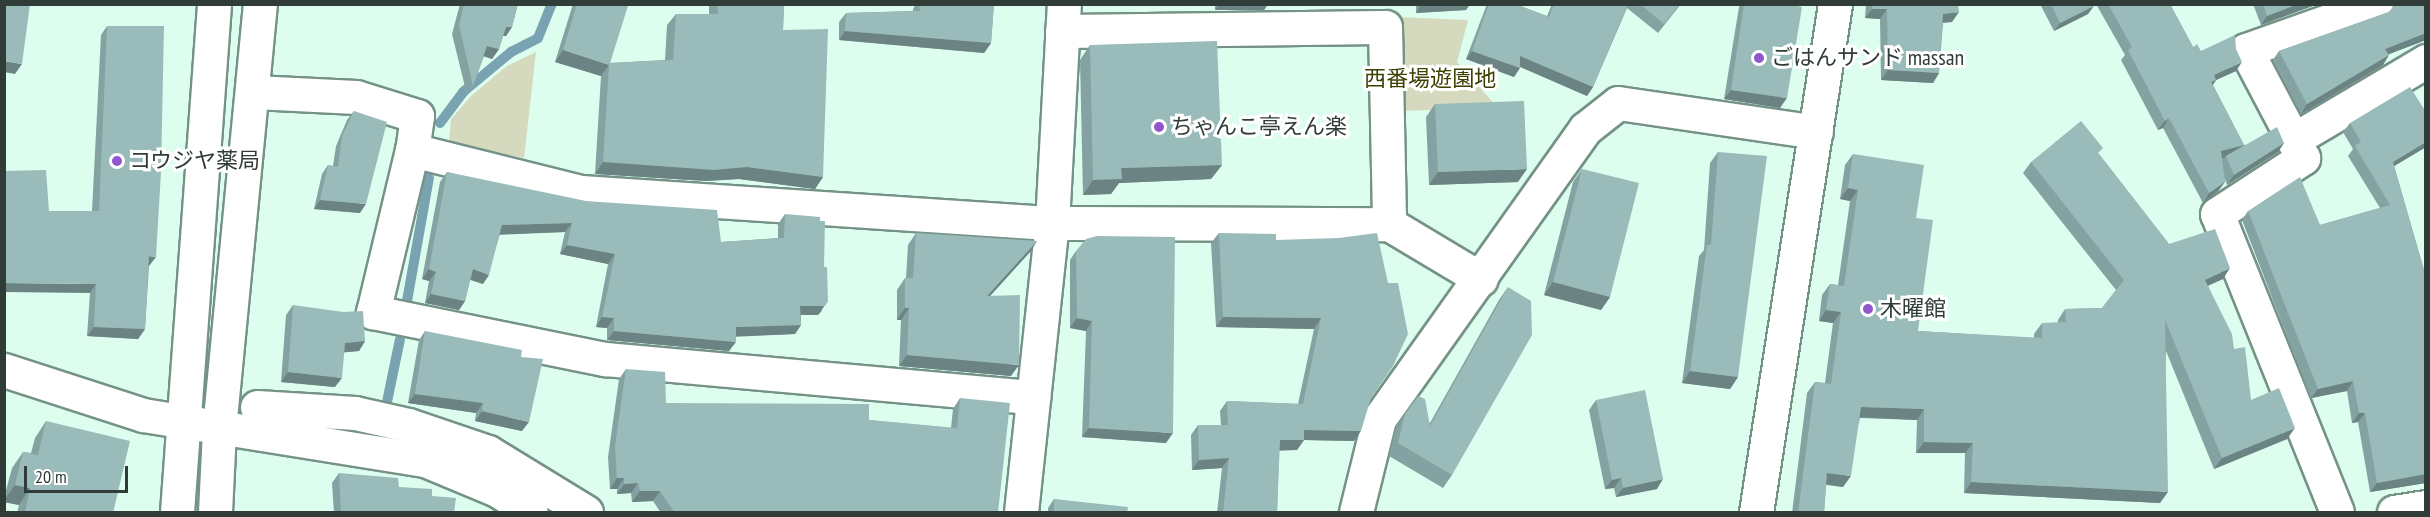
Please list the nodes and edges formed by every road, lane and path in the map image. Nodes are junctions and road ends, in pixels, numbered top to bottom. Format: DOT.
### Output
graph roads {
  1 [pos="214,4"];
  2 [pos="260,4"];
  3 [pos="1835,4"];
  4 [pos="2376,4"];
  5 [pos="1063,18"];
  6 [pos="2426,61"];
  7 [pos="254,92"];
  8 [pos="1816,132"];
  9 [pos="2293,140"];
  10 [pos="412,150"];
  11 [pos="1052,223"];
  12 [pos="1389,224"];
  13 [pos="1481,279"];
  14 [pos="4,370"];
  15 [pos="1033,397"];
  16 [pos="257,407"];
  17 [pos="184,423"];
  18 [pos="219,429"];
  19 [pos="496,501"];
  20 [pos="2426,507"];
  21 [pos="177,513"];
  22 [pos="215,513"];
  23 [pos="531,513"];
  24 [pos="586,513"];
  25 [pos="1021,513"];
  26 [pos="1356,513"];
  27 [pos="1756,513"];
  28 [pos="2337,513"];
  29 [pos="2394,513"];
  1 -- 17 [label="street"];
  2 -- 7 [label="street"];
  3 -- 8 [label="street"];
  4 -- 9 [label="street"];
  5 -- 11 [label="street"];
  5 -- 12 [label="street"];
  6 -- 9 [label="street"];
  7 -- 10 [label="street"];
  7 -- 18 [label="street"];
  8 -- 13 [label="street"];
  8 -- 27 [label="street"];
  9 -- 28 [label="street"];
  10 -- 11 [label="street"];
  10 -- 15 [label="street"];
  11 -- 12 [label="street"];
  11 -- 15 [label="street"];
  12 -- 13 [label="street"];
  13 -- 26 [label="street"];
  14 -- 17 [label="street"];
  15 -- 25 [label="street"];
  16 -- 24 [label="street"];
  17 -- 18 [label="street"];
  17 -- 21 [label="street"];
  18 -- 19 [label="street"];
  18 -- 22 [label="street"];
  19 -- 23 [label="street"];
  20 -- 29 [label="street"];
}
